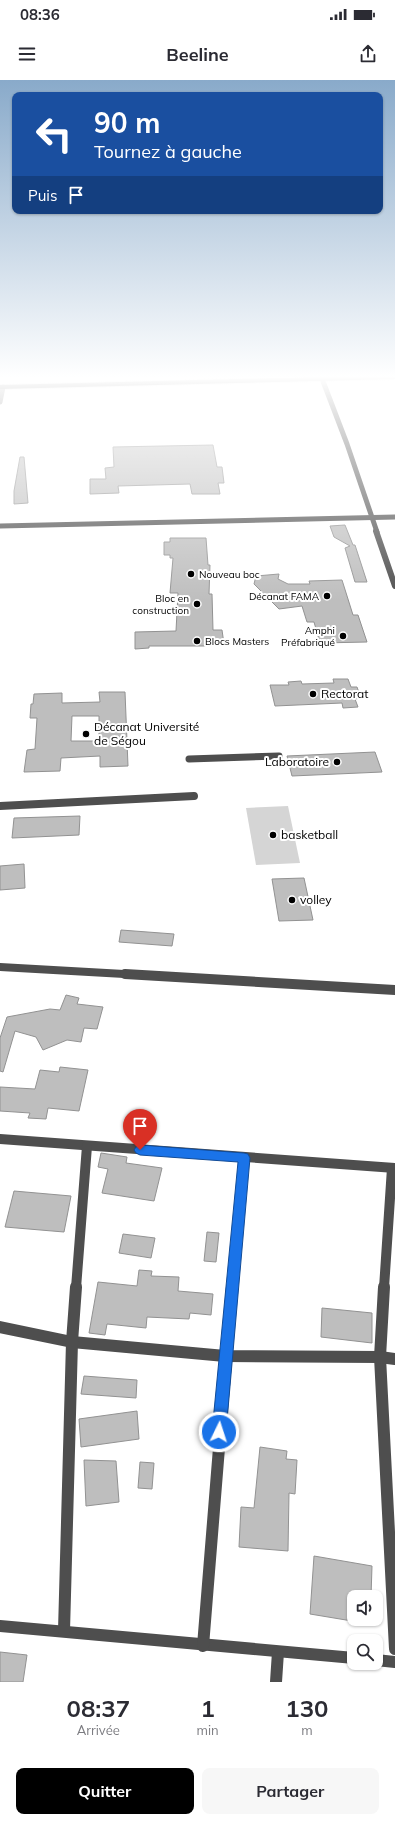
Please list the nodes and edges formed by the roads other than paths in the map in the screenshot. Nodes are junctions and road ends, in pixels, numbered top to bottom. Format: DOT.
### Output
graph roads {
  1 [pos="350,451"];
  2 [pos="395,517"];
  3 [pos="373,518"];
  4 [pos="0,526"];
  5 [pos="395,586"];
  6 [pos="279,756"];
  7 [pos="189,759"];
  8 [pos="194,796"];
  9 [pos="0,806"];
  10 [pos="0,967"];
  11 [pos="395,990"];
  12 [pos="0,1139"];
  13 [pos="87,1146"];
  14 [pos="244,1158"];
  15 [pos="394,1168"];
  16 [pos="0,1326"];
  17 [pos="72,1342"];
  18 [pos="225,1356"];
  19 [pos="380,1357"];
  20 [pos="395,1359"];
  21 [pos="0,1626"];
  22 [pos="64,1631"];
  23 [pos="203,1646"];
  24 [pos="395,1649"];
  25 [pos="278,1652"];
  26 [pos="347,1657"];
  27 [pos="383,1661"];
  28 [pos="395,1662"];
  29 [pos="276,1682"];
  1 -- 3 [label="street"];
  2 -- 3 [label="street"];
  3 -- 4 [label="street"];
  3 -- 5 [label="street"];
  6 -- 7 [label="lane"];
  8 -- 9 [label="street"];
  10 -- 11 [label="street"];
  12 -- 13 [label="street"];
  13 -- 14 [label="street"];
  13 -- 17 [label="street"];
  14 -- 15 [label="street"];
  14 -- 18 [label="street"];
  15 -- 19 [label="street"];
  16 -- 17 [label="street"];
  17 -- 18 [label="street"];
  17 -- 22 [label="street"];
  18 -- 19 [label="street"];
  18 -- 23 [label="street"];
  19 -- 20 [label="street"];
  19 -- 24 [label="street"];
  21 -- 22 [label="street"];
  22 -- 23 [label="street"];
  23 -- 25 [label="street"];
  25 -- 26 [label="street"];
  25 -- 29 [label="street"];
  27 -- 28 [label="street"];
}
